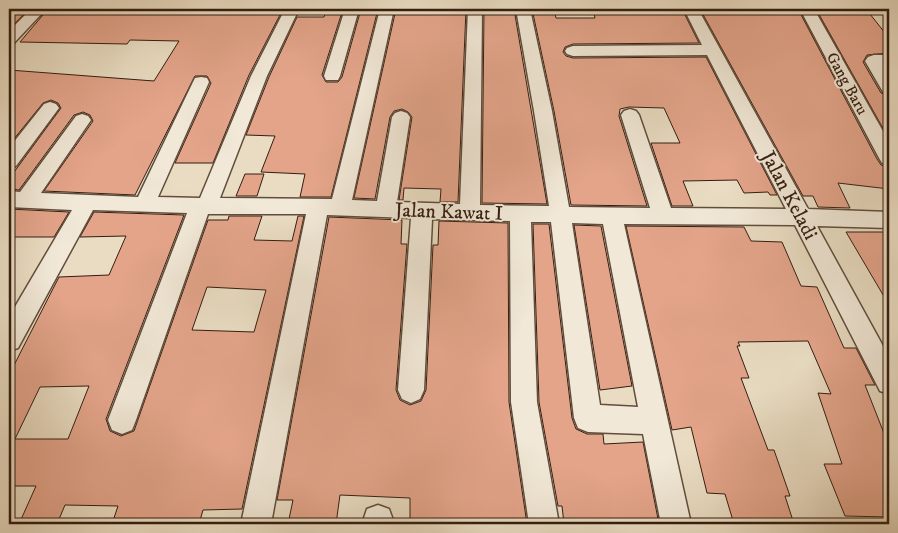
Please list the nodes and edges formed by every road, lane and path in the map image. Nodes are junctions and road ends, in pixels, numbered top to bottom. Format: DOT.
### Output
graph roads {
  1 [pos="40,9"];
  2 [pos="292,9"];
  3 [pos="352,9"];
  4 [pos="387,9"];
  5 [pos="476,9"];
  6 [pos="523,9"];
  7 [pos="691,9"];
  8 [pos="807,9"];
  9 [pos="9,40"];
  10 [pos="713,50"];
  11 [pos="572,51"];
  12 [pos="889,60"];
  13 [pos="332,76"];
  14 [pos="201,82"];
  15 [pos="889,88"];
  16 [pos="50,108"];
  17 [pos="630,114"];
  18 [pos="401,117"];
  19 [pos="82,120"];
  20 [pos="889,158"];
  21 [pos="9,162"];
  22 [pos="17,200"];
  23 [pos="87,202"];
  24 [pos="144,205"];
  25 [pos="204,206"];
  26 [pos="329,207"];
  27 [pos="386,210"];
  28 [pos="422,211"];
  29 [pos="470,211"];
  30 [pos="520,214"];
  31 [pos="561,214"];
  32 [pos="612,216"];
  33 [pos="663,217"];
  34 [pos="801,217"];
  35 [pos="889,220"];
  36 [pos="9,340"];
  37 [pos="889,382"];
  38 [pos="411,390"];
  39 [pos="122,420"];
  40 [pos="655,421"];
  41 [pos="256,524"];
  42 [pos="544,524"];
  43 [pos="676,524"];
  1 -- 9 [label="street"];
  2 -- 25 [label="street"];
  3 -- 13 [label="street"];
  4 -- 26 [label="street"];
  5 -- 29 [label="street"];
  6 -- 31 [label="street"];
  7 -- 10 [label="street, Jalan Keladi"];
  8 -- 20 [label="street, Gang Baru"];
  10 -- 11 [label="street"];
  10 -- 34 [label="street, Jalan Keladi"];
  12 -- 15 [label="street"];
  14 -- 24 [label="street"];
  16 -- 21 [label="street"];
  17 -- 33 [label="street"];
  18 -- 27 [label="street"];
  19 -- 22 [label="street"];
  22 -- 23 [label="street, Jalan Kawat I"];
  23 -- 24 [label="street, Jalan Kawat I"];
  23 -- 36 [label="street"];
  24 -- 25 [label="street, Jalan Kawat I"];
  25 -- 26 [label="street, Jalan Kawat I"];
  25 -- 39 [label="street"];
  26 -- 27 [label="street, Jalan Kawat I"];
  26 -- 41 [label="street"];
  27 -- 28 [label="street, Jalan Kawat I"];
  28 -- 29 [label="street, Jalan Kawat I"];
  28 -- 38 [label="street"];
  29 -- 30 [label="street, Jalan Kawat I"];
  30 -- 31 [label="street, Jalan Kawat I"];
  30 -- 42 [label="street"];
  31 -- 32 [label="street, Jalan Kawat I"];
  31 -- 40 [label="street"];
  32 -- 33 [label="street, Jalan Kawat I"];
  32 -- 40 [label="street"];
  33 -- 34 [label="street, Jalan Kawat I"];
  34 -- 35 [label="street, Jalan Kawat I"];
  34 -- 37 [label="street, Jalan Keladi"];
  40 -- 43 [label="street"];
}
